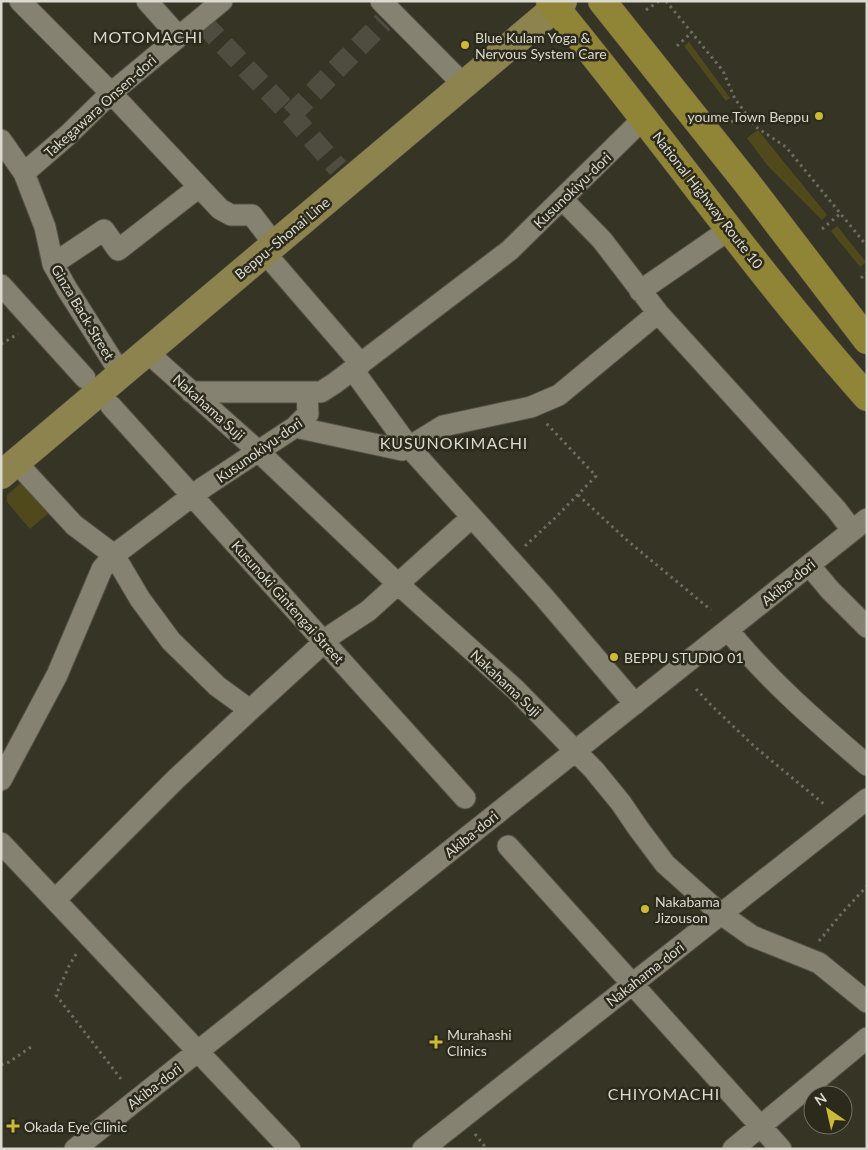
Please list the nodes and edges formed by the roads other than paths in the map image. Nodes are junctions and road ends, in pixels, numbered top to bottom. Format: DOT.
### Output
graph roads {
  1 [pos="20,1"];
  2 [pos="147,1"];
  3 [pos="222,1"];
  4 [pos="602,1"];
  5 [pos="556,3"];
  6 [pos="385,12"];
  7 [pos="178,36"];
  8 [pos="464,86"];
  9 [pos="111,92"];
  10 [pos="644,118"];
  11 [pos="1,140"];
  12 [pos="14,169"];
  13 [pos="200,187"];
  14 [pos="563,200"];
  15 [pos="730,229"];
  16 [pos="270,249"];
  17 [pos="53,264"];
  18 [pos="1,285"];
  19 [pos="640,291"];
  20 [pos="658,312"];
  21 [pos="867,340"];
  22 [pos="147,352"];
  23 [pos="357,367"];
  24 [pos="121,374"];
  25 [pos="86,378"];
  26 [pos="191,392"];
  27 [pos="307,392"];
  28 [pos="867,397"];
  29 [pos="111,406"];
  30 [pos="295,427"];
  31 [pos="409,447"];
  32 [pos="258,451"];
  33 [pos="9,468"];
  34 [pos="193,496"];
  35 [pos="472,517"];
  36 [pos="860,525"];
  37 [pos="114,554"];
  38 [pos="810,565"];
  39 [pos="398,584"];
  40 [pos="867,627"];
  41 [pos="728,630"];
  42 [pos="324,642"];
  43 [pos="635,704"];
  44 [pos="250,710"];
  45 [pos="576,751"];
  46 [pos="867,766"];
  47 [pos="1,780"];
  48 [pos="465,798"];
  49 [pos="867,799"];
  50 [pos="1,843"];
  51 [pos="508,846"];
  52 [pos="55,900"];
  53 [pos="721,914"];
  54 [pos="632,984"];
  55 [pos="867,1002"];
  56 [pos="867,1038"];
  57 [pos="198,1051"];
  58 [pos="761,1126"];
  59 [pos="75,1149"];
  60 [pos="290,1149"];
  61 [pos="423,1149"];
  62 [pos="733,1149"];
  63 [pos="781,1149"];
  1 -- 9 [label="street"];
  2 -- 7 [label="street"];
  3 -- 7 [label="street, Takegawara Onsen-dori"];
  4 -- 21 [label="highway"];
  5 -- 8 [label="main road, Beppu–Shonai Line"];
  5 -- 10 [label="highway, National Highway Route 10"];
  6 -- 8 [label="street"];
  7 -- 9 [label="street, Takegawara Onsen-dori"];
  8 -- 16 [label="main road, Beppu–Shonai Line"];
  9 -- 12 [label="street, Takegawara Onsen-dori"];
  9 -- 13 [label="street"];
  10 -- 14 [label="street, Kusunokiyu-dori"];
  10 -- 15 [label="highway, National Highway Route 10"];
  11 -- 12 [label="street, Ginza Back Street"];
  12 -- 17 [label="street, Ginza Back Street"];
  13 -- 16 [label="street"];
  13 -- 17 [label="street"];
  14 -- 19 [label="street"];
  14 -- 23 [label="street, Kusunokiyu-dori"];
  15 -- 19 [label="street"];
  15 -- 28 [label="highway, National Highway Route 10"];
  16 -- 22 [label="main road, Beppu–Shonai Line"];
  16 -- 23 [label="street"];
  17 -- 24 [label="street, Ginza Back Street"];
  18 -- 25 [label="street"];
  19 -- 20 [label="street"];
  20 -- 31 [label="street"];
  20 -- 36 [label="street"];
  22 -- 24 [label="main road, Beppu–Shonai Line"];
  22 -- 26 [label="street, Nakahama Suji"];
  23 -- 27 [label="street, Kusunokiyu-dori"];
  23 -- 31 [label="street"];
  24 -- 33 [label="main road, Beppu–Shonai Line"];
  26 -- 27 [label="street"];
  26 -- 32 [label="street, Nakahama Suji"];
  27 -- 30 [label="street, Kusunokiyu-dori"];
  29 -- 34 [label="street, Kusunoki Gintengai Street"];
  30 -- 31 [label="street"];
  30 -- 32 [label="street, Kusunokiyu-dori"];
  31 -- 35 [label="street"];
  32 -- 34 [label="street, Kusunokiyu-dori"];
  32 -- 39 [label="street, Nakahama Suji"];
  33 -- 37 [label="street"];
  34 -- 37 [label="street, Kusunokiyu-dori"];
  34 -- 42 [label="street, Kusunoki Gintengai Street"];
  35 -- 39 [label="street"];
  35 -- 43 [label="street"];
  36 -- 38 [label="street, Akiba-dori"];
  37 -- 44 [label="street"];
  37 -- 47 [label="street, Kusunokiyu-dori"];
  38 -- 40 [label="street"];
  38 -- 41 [label="street, Akiba-dori"];
  39 -- 42 [label="street"];
  39 -- 45 [label="street, Nakahama Suji"];
  41 -- 43 [label="street, Akiba-dori"];
  41 -- 46 [label="street"];
  42 -- 44 [label="street"];
  42 -- 48 [label="street, Kusunoki Gintengai Street"];
  43 -- 45 [label="street, Akiba-dori"];
  44 -- 52 [label="street"];
  45 -- 53 [label="street, Nakahama Suji"];
  45 -- 57 [label="street, Akiba-dori"];
  49 -- 53 [label="street, Nakahama-dori"];
  50 -- 52 [label="street"];
  51 -- 54 [label="street"];
  52 -- 57 [label="street"];
  53 -- 54 [label="street, Nakahama-dori"];
  53 -- 55 [label="street, Nakahama Suji"];
  54 -- 58 [label="street"];
  54 -- 61 [label="street, Nakahama-dori"];
  56 -- 58 [label="street"];
  57 -- 59 [label="street, Akiba-dori"];
  57 -- 60 [label="street"];
  58 -- 62 [label="street"];
  58 -- 63 [label="street"];
}
